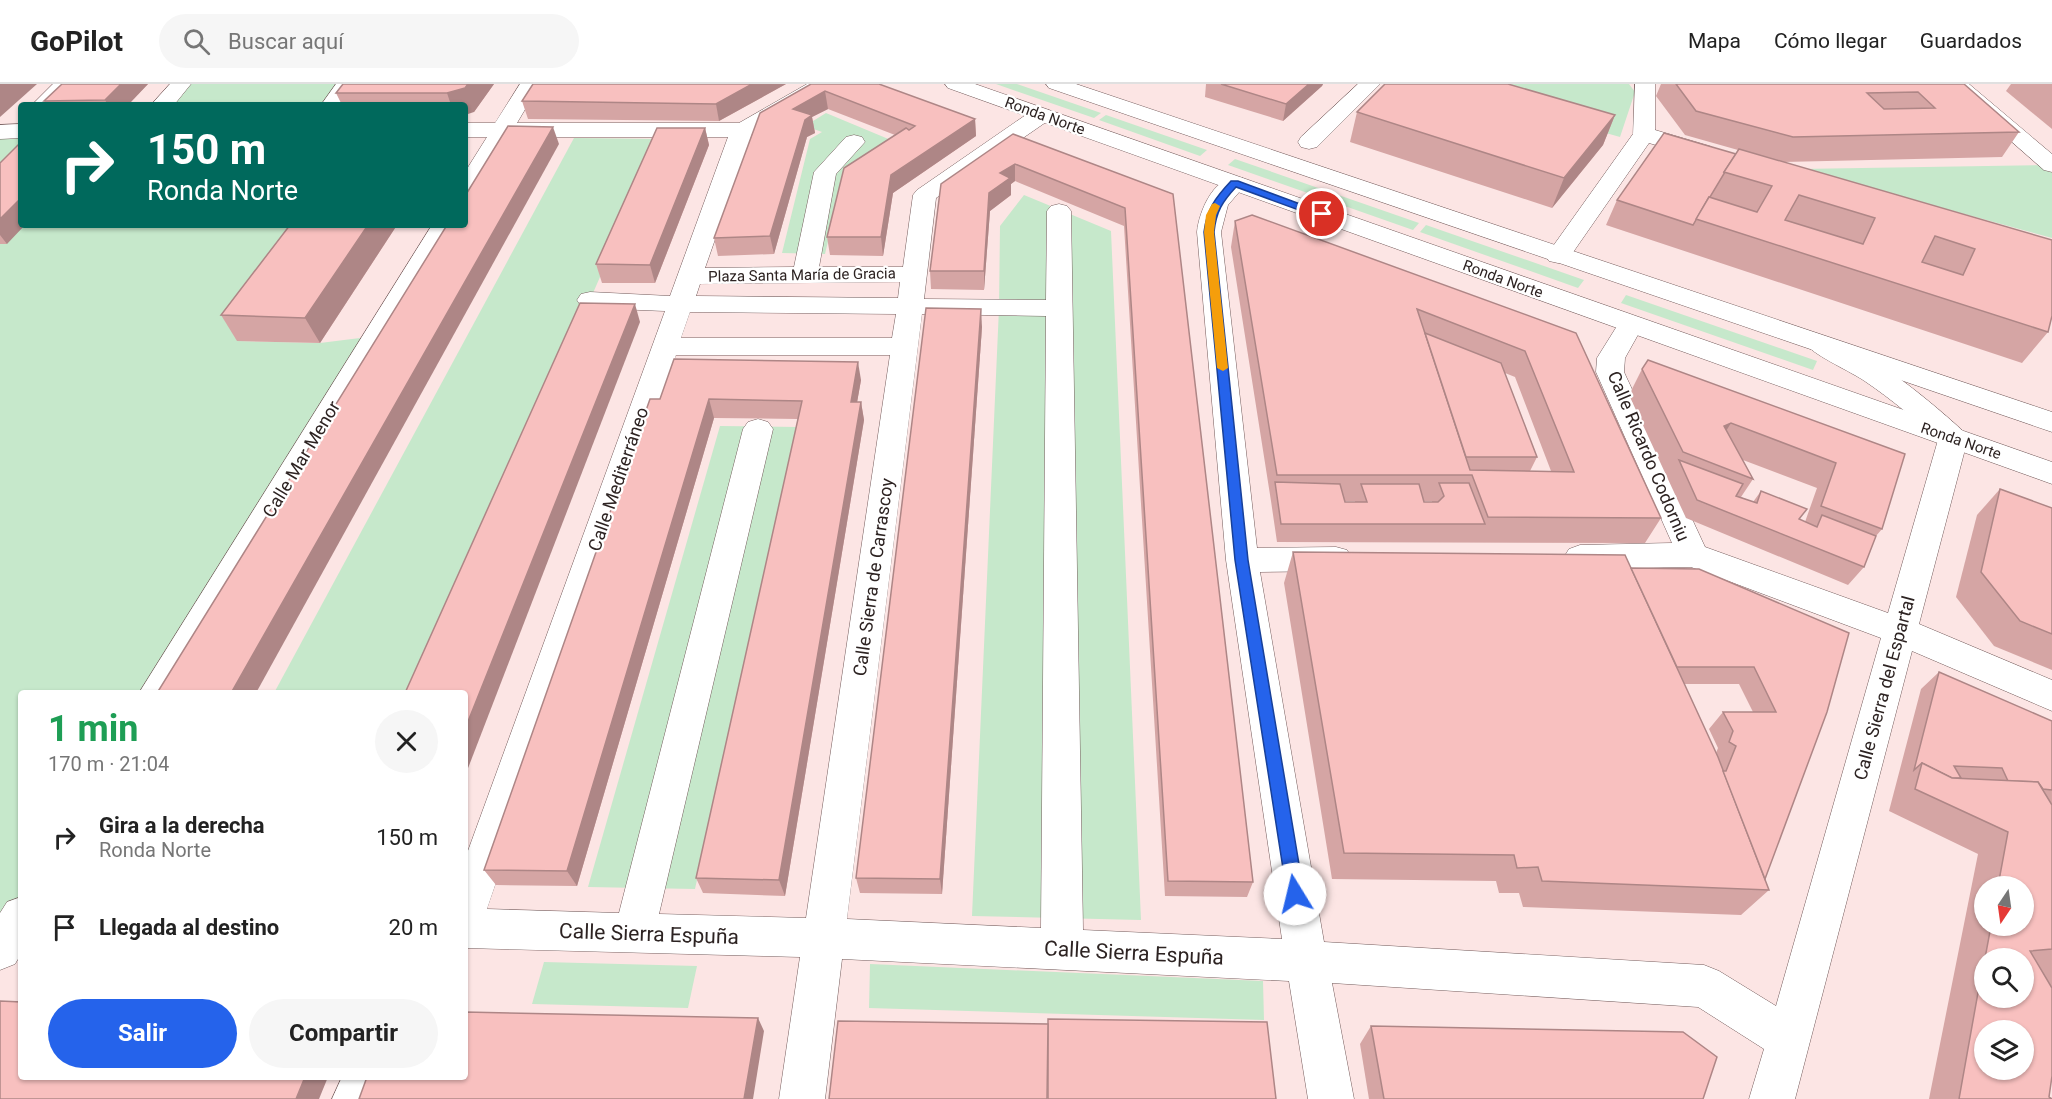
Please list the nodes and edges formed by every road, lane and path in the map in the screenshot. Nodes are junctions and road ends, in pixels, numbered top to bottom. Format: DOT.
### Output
graph roads {
  1 [pos="65,84"];
  2 [pos="181,84"];
  3 [pos="347,84"];
  4 [pos="530,84"];
  5 [pos="822,84"];
  6 [pos="955,84"];
  7 [pos="1056,84"];
  8 [pos="1370,84"];
  9 [pos="1645,84"];
  10 [pos="1956,84"];
  11 [pos="46,102"];
  12 [pos="165,102"];
  13 [pos="334,102"];
  14 [pos="1041,115"];
  15 [pos="502,129"];
  16 [pos="468,130"];
  17 [pos="743,130"];
  18 [pos="1644,134"];
  19 [pos="854,142"];
  20 [pos="1309,142"];
  21 [pos="1722,157"];
  22 [pos="2052,165"];
  23 [pos="1235,183"];
  24 [pos="468,186"];
  25 [pos="1059,211"];
  26 [pos="442,228"];
  27 [pos="1558,255"];
  28 [pos="805,274"];
  29 [pos="914,274"];
  30 [pos="690,276"];
  31 [pos="590,300"];
  32 [pos="680,304"];
  33 [pos="910,307"];
  34 [pos="1059,308"];
  35 [pos="1631,324"];
  36 [pos="1816,343"];
  37 [pos="905,346"];
  38 [pos="664,347"];
  39 [pos="2052,422"];
  40 [pos="758,429"];
  41 [pos="1953,438"];
  42 [pos="2052,473"];
  43 [pos="1693,555"];
  44 [pos="1550,557"];
  45 [pos="1360,559"];
  46 [pos="1242,560"];
  47 [pos="1900,631"];
  48 [pos="160,690"];
  49 [pos="2052,696"];
  50 [pos="468,906"];
  51 [pos="18,921"];
  52 [pos="468,928"];
  53 [pos="634,934"];
  54 [pos="825,938"];
  55 [pos="1062,949"];
  56 [pos="0,950"];
  57 [pos="1307,961"];
  58 [pos="1788,1039"];
  59 [pos="363,1080"];
  60 [pos="355,1099"];
  61 [pos="802,1099"];
  62 [pos="1331,1099"];
  63 [pos="1772,1099"];
  1 -- 11 [label="street"];
  2 -- 12 [label="street"];
  3 -- 13 [label="street"];
  4 -- 15 [label="street"];
  5 -- 17 [label="street"];
  6 -- 14 [label="street, Ronda Norte"];
  7 -- 27 [label="street, Ronda Norte"];
  8 -- 20 [label="street"];
  9 -- 18 [label="street"];
  10 -- 22 [label="street"];
  14 -- 23 [label="street, Ronda Norte"];
  14 -- 29 [label="street, Calle Sierra de Carrascoy"];
  15 -- 16 [label="street"];
  15 -- 17 [label="street"];
  15 -- 24 [label="street"];
  17 -- 30 [label="street, Calle Mediterráneo"];
  18 -- 21 [label="street"];
  18 -- 27 [label="street"];
  19 -- 28 [label="street"];
  23 -- 35 [label="street, Ronda Norte"];
  23 -- 46 [label="street"];
  25 -- 34 [label="street"];
  26 -- 48 [label="street, Calle Mar Menor"];
  27 -- 36 [label="street, Ronda Norte"];
  28 -- 29 [label="street, Plaza Santa María de Gracia"];
  28 -- 30 [label="street, Plaza Santa María de Gracia"];
  29 -- 33 [label="street, Calle Sierra de Carrascoy"];
  30 -- 32 [label="street, Calle Mediterráneo"];
  31 -- 32 [label="street"];
  32 -- 33 [label="street"];
  32 -- 38 [label="street, Calle Mediterráneo"];
  33 -- 34 [label="street"];
  33 -- 37 [label="street, Calle Sierra de Carrascoy"];
  34 -- 55 [label="street"];
  35 -- 41 [label="street, Ronda Norte"];
  35 -- 43 [label="street, Calle Ricardo Codorniu"];
  36 -- 39 [label="street, Ronda Norte"];
  36 -- 41 [label="street"];
  37 -- 38 [label="street"];
  37 -- 54 [label="street, Calle Sierra de Carrascoy"];
  38 -- 50 [label="street, Calle Mediterráneo"];
  40 -- 53 [label="street"];
  41 -- 42 [label="street, Ronda Norte"];
  41 -- 47 [label="street, Calle Sierra del Espartal"];
  43 -- 44 [label="street"];
  43 -- 47 [label="street"];
  45 -- 46 [label="street"];
  46 -- 57 [label="street"];
  47 -- 49 [label="street"];
  47 -- 58 [label="street, Calle Sierra del Espartal"];
  51 -- 56 [label="street"];
  52 -- 53 [label="street, Calle Sierra Espuña"];
  53 -- 54 [label="street, Calle Sierra Espuña"];
  54 -- 55 [label="street, Calle Sierra Espuña"];
  54 -- 61 [label="street, Calle Sierra de Carrascoy"];
  55 -- 57 [label="street, Calle Sierra Espuña"];
  57 -- 58 [label="street, Calle Sierra Espuña"];
  57 -- 62 [label="street"];
  58 -- 63 [label="street, Calle Sierra del Espartal"];
  59 -- 60 [label="street"];
}
